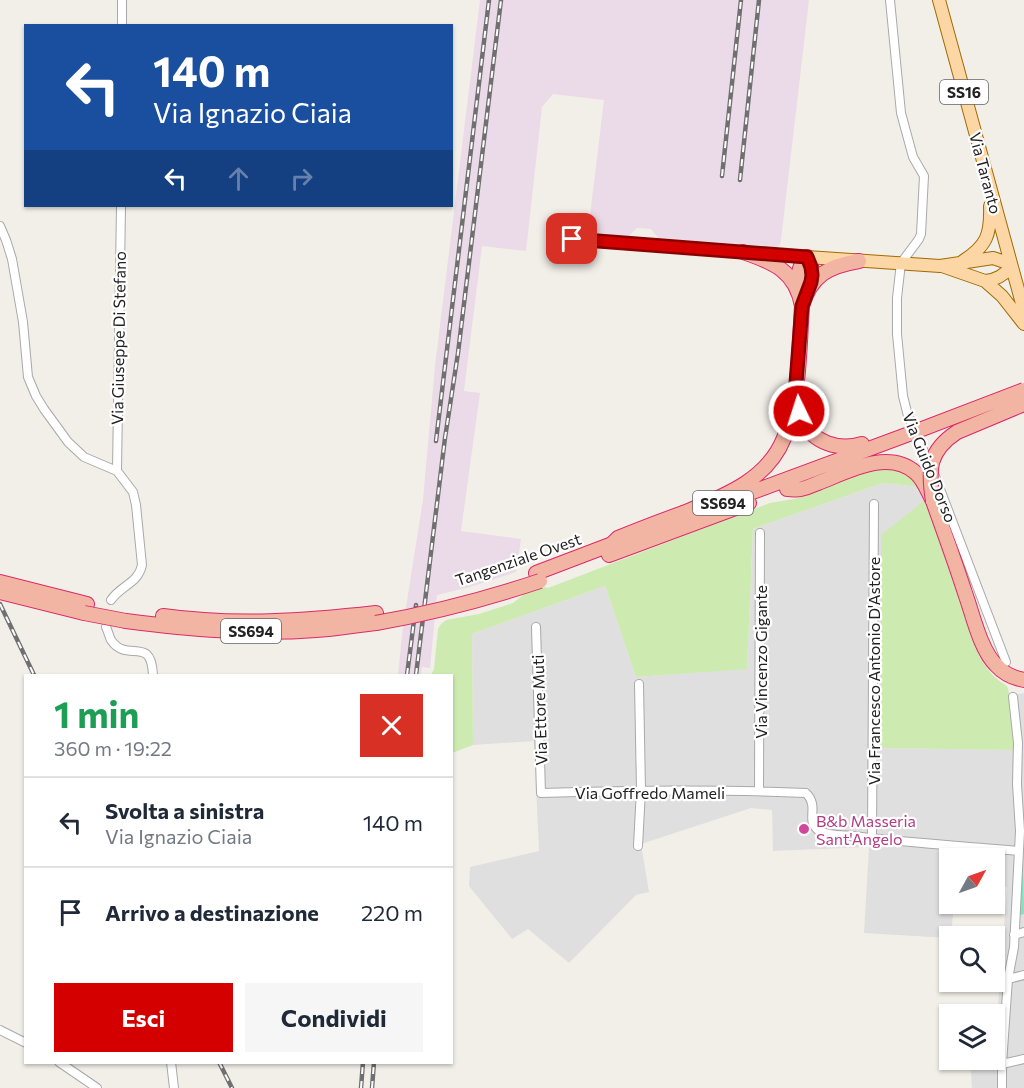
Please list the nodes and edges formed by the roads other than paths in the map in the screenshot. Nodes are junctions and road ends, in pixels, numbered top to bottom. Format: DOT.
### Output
graph roads {
  1 [pos="122,0"];
  2 [pos="890,0"];
  3 [pos="939,0"];
  4 [pos="122,24"];
  5 [pos="989,184"];
  6 [pos="121,207"];
  7 [pos="0,226"];
  8 [pos="572,239"];
  9 [pos="742,252"];
  10 [pos="807,257"];
  11 [pos="859,261"];
  12 [pos="901,263"];
  13 [pos="960,263"];
  14 [pos="940,266"];
  15 [pos="1011,267"];
  16 [pos="985,281"];
  17 [pos="804,288"];
  18 [pos="1024,311"];
  19 [pos="1024,324"];
  20 [pos="796,383"];
  21 [pos="1024,390"];
  22 [pos="1024,402"];
  23 [pos="910,435"];
  24 [pos="117,471"];
  25 [pos="787,489"];
  26 [pos="933,501"];
  27 [pos="874,504"];
  28 [pos="760,533"];
  29 [pos="612,544"];
  30 [pos="538,577"];
  31 [pos="0,582"];
  32 [pos="0,592"];
  33 [pos="26,593"];
  34 [pos="111,600"];
  35 [pos="106,627"];
  36 [pos="536,627"];
  37 [pos="1006,662"];
  38 [pos="153,674"];
  39 [pos="1024,680"];
  40 [pos="639,684"];
  41 [pos="1013,697"];
  42 [pos="641,790"];
  43 [pos="759,791"];
  44 [pos="542,793"];
  45 [pos="1022,831"];
  46 [pos="872,838"];
  47 [pos="638,846"];
  48 [pos="1019,850"];
  49 [pos="1024,932"];
  50 [pos="1014,935"];
  51 [pos="1024,975"];
  52 [pos="1008,979"];
  53 [pos="1005,1022"];
  54 [pos="0,1030"];
  55 [pos="24,1041"];
  56 [pos="1024,1059"];
  57 [pos="1005,1063"];
  58 [pos="62,1064"];
  59 [pos="171,1064"];
  60 [pos="1002,1070"];
  61 [pos="97,1088"];
  62 [pos="174,1088"];
  63 [pos="1002,1088"];
  1 -- 4 [label="street"];
  2 -- 12 [label="street"];
  3 -- 5 [label="main road, Via Taranto / SS16"];
  5 -- 13 [label="main road"];
  5 -- 15 [label="main road, Via Taranto / SS16"];
  6 -- 24 [label="street, Via Giuseppe Di Stefano"];
  7 -- 24 [label="street"];
  8 -- 9 [label="street"];
  9 -- 10 [label="street"];
  9 -- 17 [label="highway"];
  10 -- 11 [label="main road"];
  10 -- 17 [label="highway"];
  11 -- 12 [label="main road"];
  11 -- 17 [label="highway"];
  12 -- 14 [label="main road"];
  12 -- 37 [label="street, Via Guido Dorso"];
  13 -- 14 [label="main road"];
  13 -- 15 [label="main road"];
  14 -- 16 [label="main road"];
  15 -- 16 [label="main road"];
  15 -- 18 [label="main road, Via Taranto / SS16"];
  16 -- 19 [label="main road"];
  17 -- 20 [label="highway"];
  20 -- 23 [label="highway"];
  20 -- 29 [label="highway"];
  21 -- 23 [label="highway, Tangenziale Ovest / SS694, bridge"];
  22 -- 23 [label="highway, Tangenziale Ovest / SS694, bridge"];
  22 -- 26 [label="highway, bridge"];
  23 -- 25 [label="highway, Tangenziale Ovest / SS694"];
  23 -- 29 [label="highway, Tangenziale Ovest / SS694"];
  24 -- 34 [label="street"];
  25 -- 26 [label="highway"];
  25 -- 30 [label="highway, Tangenziale Ovest / SS694"];
  26 -- 39 [label="highway"];
  27 -- 46 [label="street, Via Francesco Antonio D'Astore"];
  28 -- 43 [label="street, Via Vincenzo Gigante"];
  29 -- 30 [label="highway, Tangenziale Ovest / SS694"];
  30 -- 33 [label="highway, Tangenziale Ovest / SS694, bridge"];
  31 -- 33 [label="highway, Tangenziale Ovest / SS694"];
  32 -- 33 [label="highway, Tangenziale Ovest / SS694"];
  35 -- 38 [label="street"];
  36 -- 44 [label="street, Via Ettore Muti"];
  40 -- 42 [label="street"];
  41 -- 45 [label="street"];
  42 -- 43 [label="street, Via Goffredo Mameli"];
  42 -- 44 [label="street, Via Goffredo Mameli"];
  42 -- 47 [label="street"];
  43 -- 46 [label="street, Via Goffredo Mameli"];
  45 -- 48 [label="street"];
  46 -- 48 [label="street"];
  48 -- 50 [label="street"];
  49 -- 50 [label="street"];
  50 -- 52 [label="street"];
  51 -- 52 [label="street"];
  52 -- 53 [label="street"];
  54 -- 55 [label="street"];
  56 -- 57 [label="street"];
  58 -- 61 [label="street"];
  59 -- 62 [label="street"];
  60 -- 63 [label="street"];
}
